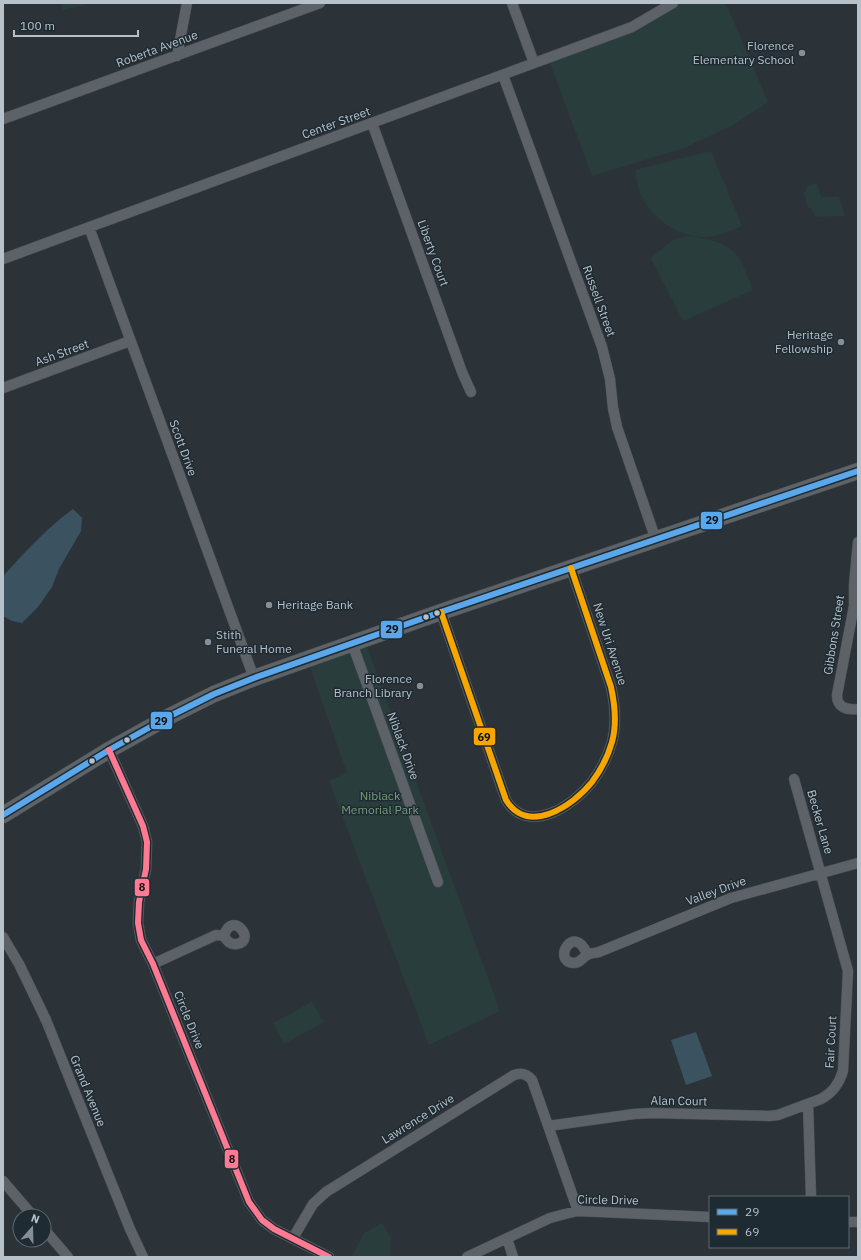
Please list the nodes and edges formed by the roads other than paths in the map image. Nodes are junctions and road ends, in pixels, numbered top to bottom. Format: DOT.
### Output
graph roads {
  1 [pos="187,3"];
  2 [pos="320,3"];
  3 [pos="512,3"];
  4 [pos="673,3"];
  5 [pos="177,56"];
  6 [pos="534,63"];
  7 [pos="503,75"];
  8 [pos="3,119"];
  9 [pos="372,123"];
  10 [pos="89,227"];
  11 [pos="3,259"];
  12 [pos="130,342"];
  13 [pos="3,388"];
  14 [pos="471,392"];
  15 [pos="858,471"];
  16 [pos="656,540"];
  17 [pos="858,542"];
  18 [pos="571,568"];
  19 [pos="856,601"];
  20 [pos="441,612"];
  21 [pos="352,643"];
  22 [pos="254,678"];
  23 [pos="858,710"];
  24 [pos="108,750"];
  25 [pos="794,778"];
  26 [pos="3,816"];
  27 [pos="858,863"];
  28 [pos="821,873"];
  29 [pos="438,882"];
  30 [pos="224,936"];
  31 [pos="3,937"];
  32 [pos="587,954"];
  33 [pos="153,964"];
  34 [pos="808,1104"];
  35 [pos="548,1126"];
  36 [pos="3,1181"];
  37 [pos="811,1196"];
  38 [pos="26,1208"];
  39 [pos="578,1212"];
  40 [pos="709,1217"];
  41 [pos="52,1238"];
  42 [pos="293,1238"];
  43 [pos="507,1238"];
  44 [pos="68,1257"];
  45 [pos="142,1257"];
  46 [pos="329,1257"];
  47 [pos="467,1257"];
  48 [pos="513,1257"];
  1 -- 5 [label="street"];
  2 -- 5 [label="street, Roberta Avenue"];
  3 -- 6 [label="street"];
  4 -- 6 [label="street, Center Street"];
  5 -- 8 [label="street, Roberta Avenue"];
  6 -- 7 [label="street, Center Street"];
  7 -- 9 [label="street, Center Street"];
  7 -- 16 [label="street, Russell Street"];
  9 -- 10 [label="street, Center Street"];
  9 -- 14 [label="street, Liberty Court"];
  10 -- 11 [label="street, Center Street"];
  10 -- 12 [label="street, Scott Drive"];
  12 -- 13 [label="street, Ash Street"];
  12 -- 22 [label="street, Scott Drive"];
  15 -- 16 [label="main road"];
  16 -- 18 [label="main road"];
  17 -- 19 [label="street, Gibbons Street"];
  18 -- 20 [label="main road"];
  18 -- 20 [label="street, New Uri Avenue"];
  19 -- 23 [label="street, Gibbons Street"];
  20 -- 21 [label="main road"];
  21 -- 22 [label="main road"];
  21 -- 29 [label="street, Niblack Drive"];
  22 -- 24 [label="main road"];
  24 -- 26 [label="main road"];
  24 -- 33 [label="street, Circle Drive"];
  25 -- 28 [label="street, Becker Lane"];
  27 -- 28 [label="street, Valley Drive"];
  28 -- 32 [label="street, Valley Drive"];
  28 -- 34 [label="street, Fair Court"];
  30 -- 33 [label="street"];
  31 -- 45 [label="street, Grand Avenue"];
  33 -- 42 [label="street, Circle Drive"];
  34 -- 35 [label="street, Alan Court"];
  34 -- 37 [label="street"];
  35 -- 39 [label="street, Lawrence Drive"];
  35 -- 42 [label="street, Lawrence Drive"];
  36 -- 38 [label="street"];
  39 -- 40 [label="street, Circle Drive"];
  39 -- 43 [label="street, Circle Drive"];
  41 -- 44 [label="street"];
  42 -- 46 [label="street, Circle Drive"];
  43 -- 47 [label="street, Circle Drive"];
  43 -- 48 [label="street"];
}
